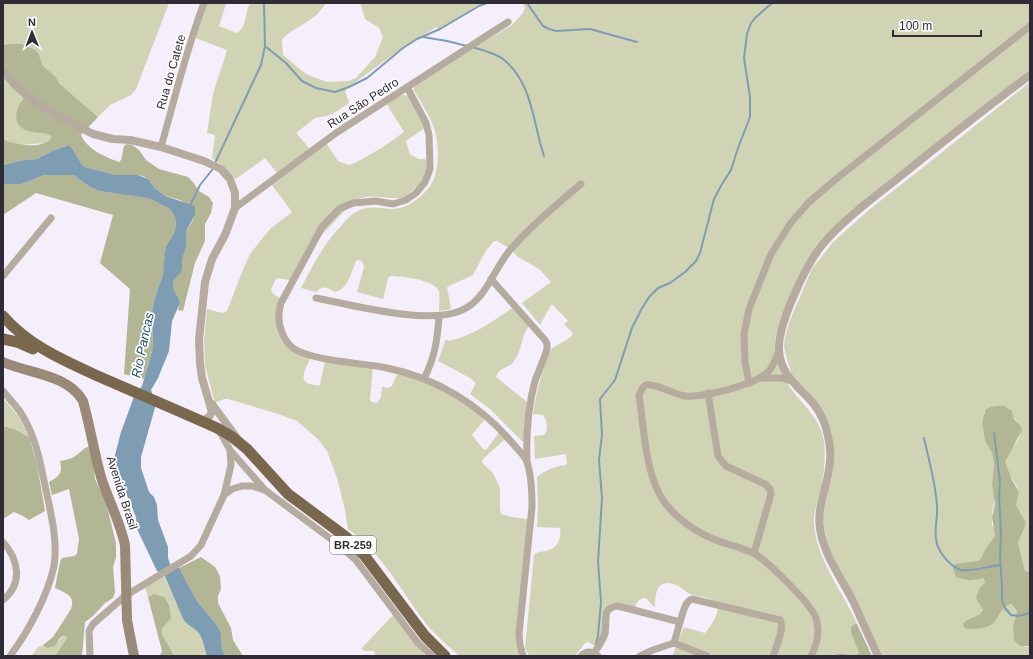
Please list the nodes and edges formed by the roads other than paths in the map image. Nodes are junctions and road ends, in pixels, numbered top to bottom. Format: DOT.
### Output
graph roads {
  1 [pos="204,3"];
  2 [pos="508,22"];
  3 [pos="1030,26"];
  4 [pos="3,71"];
  5 [pos="1030,75"];
  6 [pos="407,87"];
  7 [pos="161,147"];
  8 [pos="581,184"];
  9 [pos="235,208"];
  10 [pos="51,218"];
  11 [pos="3,276"];
  12 [pos="492,279"];
  13 [pos="316,298"];
  14 [pos="3,316"];
  15 [pos="439,317"];
  16 [pos="3,338"];
  17 [pos="779,350"];
  18 [pos="56,357"];
  19 [pos="5,362"];
  20 [pos="760,378"];
  21 [pos="424,379"];
  22 [pos="791,381"];
  23 [pos="749,383"];
  24 [pos="3,391"];
  25 [pos="708,394"];
  26 [pos="208,398"];
  27 [pos="202,421"];
  28 [pos="217,428"];
  29 [pos="247,449"];
  30 [pos="230,450"];
  31 [pos="527,461"];
  32 [pos="265,490"];
  33 [pos="224,495"];
  34 [pos="3,542"];
  35 [pos="754,553"];
  36 [pos="125,596"];
  37 [pos="3,600"];
  38 [pos="680,622"];
  39 [pos="674,643"];
  40 [pos="595,655"];
  41 [pos="10,656"];
  42 [pos="90,656"];
  43 [pos="134,656"];
  44 [pos="432,656"];
  45 [pos="445,656"];
  46 [pos="524,656"];
  47 [pos="580,656"];
  48 [pos="640,656"];
  49 [pos="707,656"];
  50 [pos="773,656"];
  51 [pos="811,656"];
  52 [pos="878,656"];
  1 -- 7 [label="street, Rua do Catete"];
  2 -- 6 [label="street, Rua São Pedro"];
  3 -- 23 [label="street"];
  4 -- 7 [label="street"];
  5 -- 17 [label="street"];
  6 -- 9 [label="street, Rua São Pedro"];
  6 -- 21 [label="street"];
  7 -- 9 [label="street"];
  8 -- 12 [label="street"];
  9 -- 26 [label="street"];
  10 -- 11 [label="street"];
  12 -- 15 [label="street"];
  12 -- 31 [label="street"];
  13 -- 15 [label="street"];
  14 -- 18 [label="highway, BR-259"];
  15 -- 21 [label="street"];
  16 -- 18 [label="highway, BR-259"];
  17 -- 20 [label="street"];
  17 -- 22 [label="street"];
  18 -- 27 [label="highway, BR-259"];
  19 -- 36 [label="main road, Avenida Brasil"];
  20 -- 22 [label="street"];
  20 -- 23 [label="street"];
  21 -- 31 [label="street"];
  22 -- 52 [label="street"];
  23 -- 25 [label="street"];
  24 -- 41 [label="street"];
  25 -- 35 [label="street"];
  25 -- 35 [label="street"];
  26 -- 27 [label="street"];
  26 -- 29 [label="street"];
  27 -- 28 [label="highway, BR-259"];
  28 -- 29 [label="highway, BR-259"];
  28 -- 30 [label="street"];
  29 -- 45 [label="highway, BR-259"];
  30 -- 32 [label="street"];
  30 -- 33 [label="street"];
  31 -- 46 [label="street"];
  32 -- 33 [label="street"];
  32 -- 44 [label="street"];
  33 -- 36 [label="street"];
  34 -- 37 [label="street"];
  35 -- 51 [label="street"];
  36 -- 42 [label="street"];
  36 -- 43 [label="main road, Avenida Brasil"];
  38 -- 39 [label="street"];
  38 -- 40 [label="street"];
  38 -- 50 [label="street"];
  39 -- 48 [label="street"];
  39 -- 49 [label="street"];
  40 -- 47 [label="street"];
}
